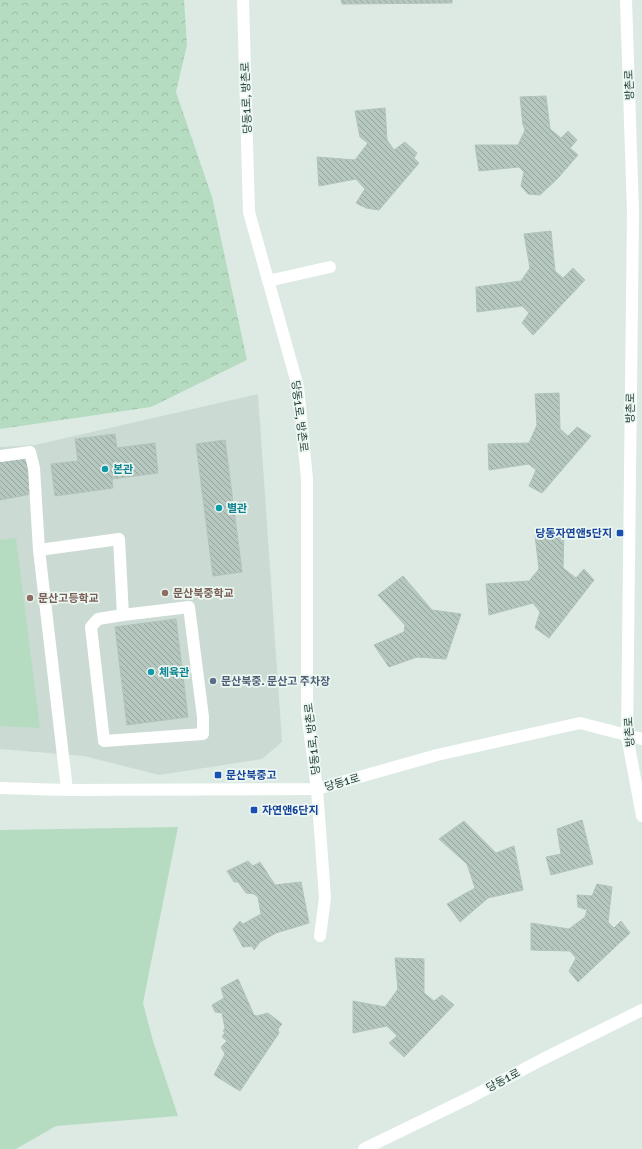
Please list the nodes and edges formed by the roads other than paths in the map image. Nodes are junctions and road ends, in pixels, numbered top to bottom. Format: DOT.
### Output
graph roads {
  1 [pos="243,0"];
  2 [pos="626,0"];
  3 [pos="638,212"];
  4 [pos="330,267"];
  5 [pos="268,281"];
  6 [pos="0,456"];
  7 [pos="39,550"];
  8 [pos="123,615"];
  9 [pos="627,736"];
  10 [pos="642,739"];
  11 [pos="0,788"];
  12 [pos="317,789"];
  13 [pos="67,790"];
  14 [pos="642,816"];
  15 [pos="320,936"];
  16 [pos="642,1010"];
  17 [pos="364,1149"];
  1 -- 5 [label="street, 당동1로, 방촌로"];
  2 -- 3 [label="street, 방촌로"];
  3 -- 9 [label="street, 방촌로"];
  4 -- 5 [label="street"];
  5 -- 12 [label="street, 당동1로, 방촌로"];
  6 -- 7 [label="street"];
  7 -- 8 [label="street"];
  7 -- 13 [label="street"];
  8 -- 8 [label="street"];
  9 -- 10 [label="street, 당동1로"];
  9 -- 12 [label="street, 당동1로"];
  9 -- 14 [label="street, 방촌로"];
  11 -- 13 [label="street, 당동1로"];
  12 -- 13 [label="street, 당동1로"];
  12 -- 15 [label="street, 당동1로, 방촌로"];
  16 -- 17 [label="street, 당동1로"];
}
